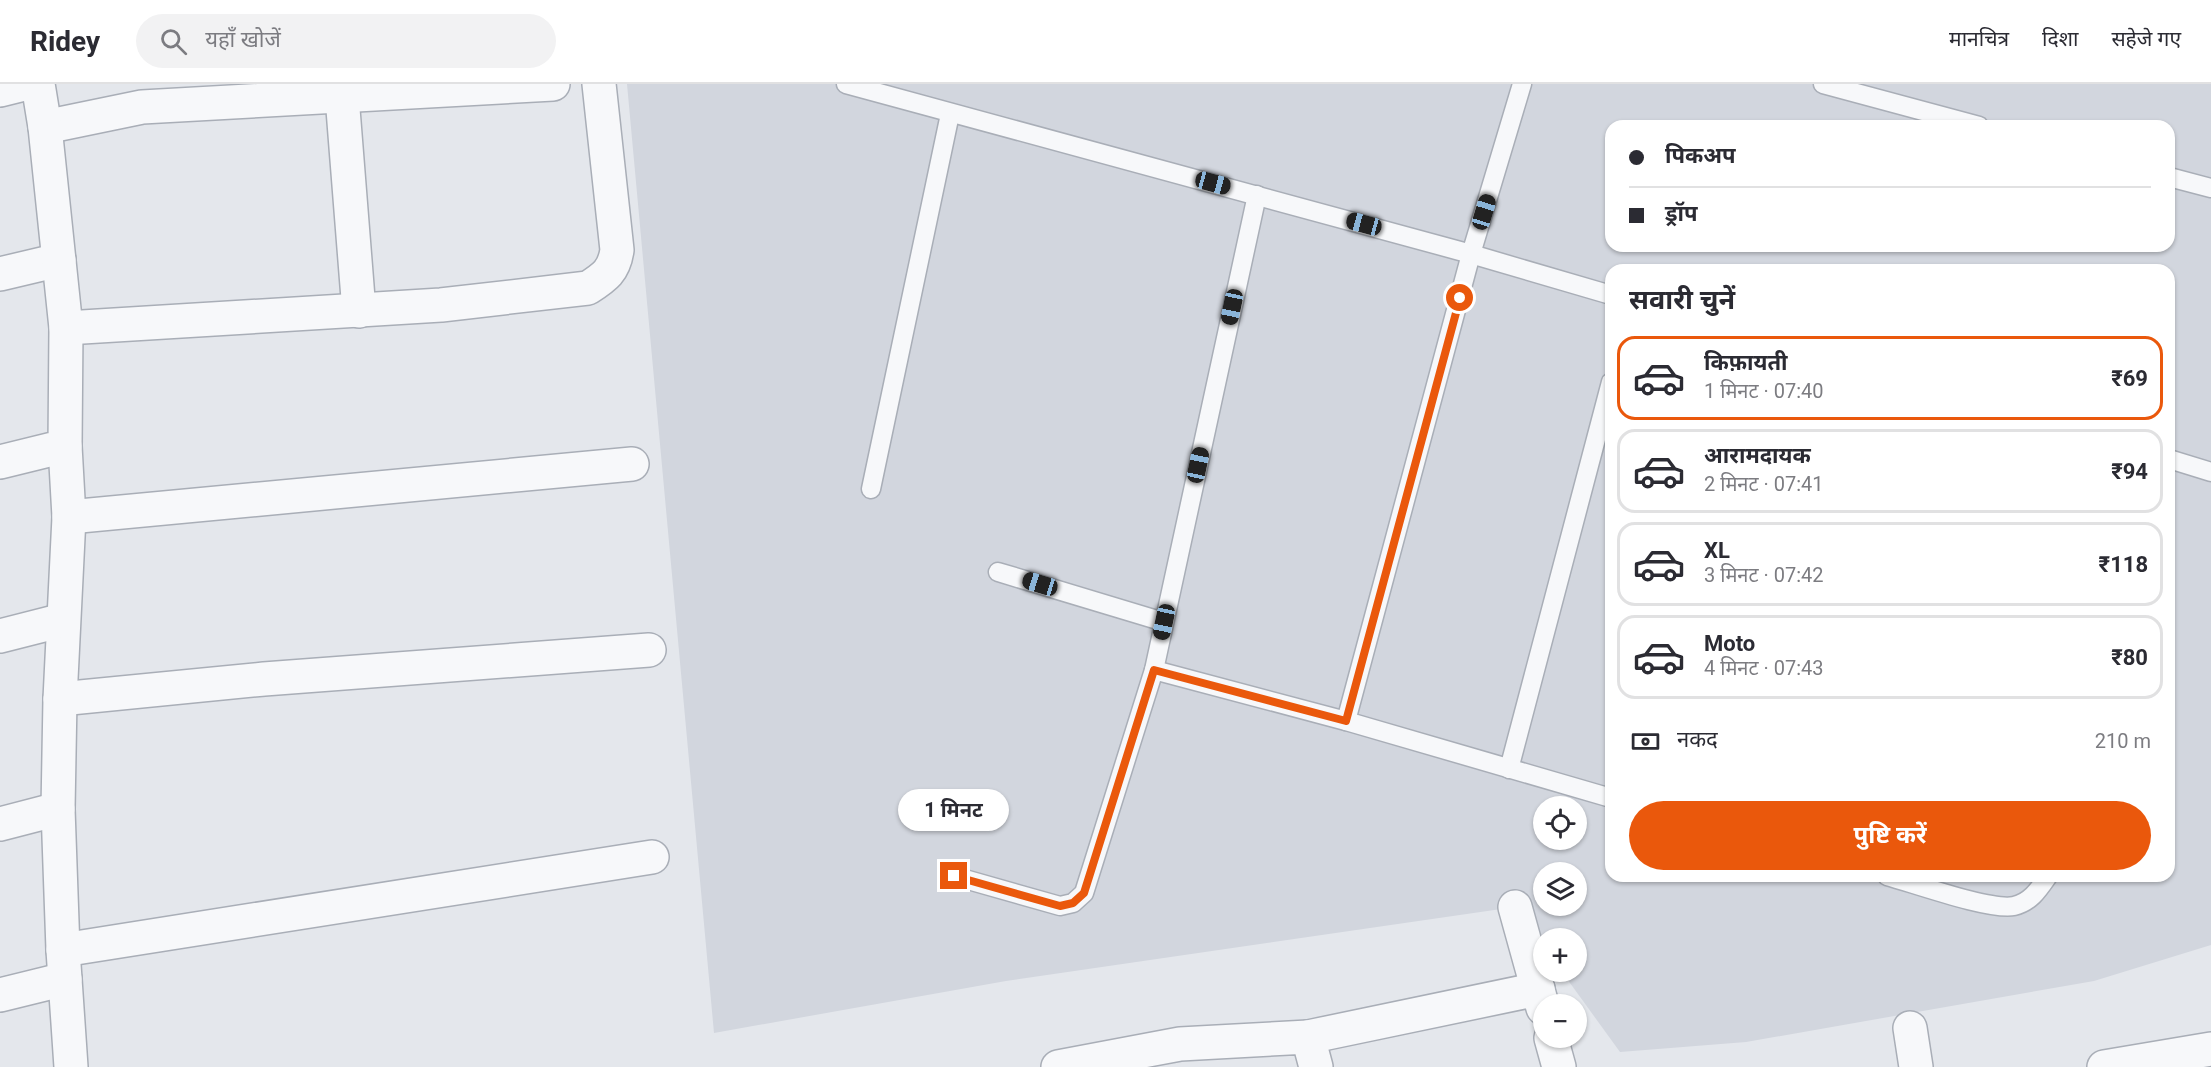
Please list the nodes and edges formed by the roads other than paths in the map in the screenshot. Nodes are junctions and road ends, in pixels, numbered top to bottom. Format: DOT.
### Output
graph roads {
  1 [pos="24,84"];
  2 [pos="38,84"];
  3 [pos="553,84"];
  4 [pos="599,84"];
  5 [pos="846,84"];
  6 [pos="1522,84"];
  7 [pos="1823,84"];
  8 [pos="0,90"];
  9 [pos="342,91"];
  10 [pos="950,114"];
  11 [pos="1957,120"];
  12 [pos="45,127"];
  13 [pos="2175,179"];
  14 [pos="2211,188"];
  15 [pos="1257,195"];
  16 [pos="1472,254"];
  17 [pos="59,260"];
  18 [pos="0,274"];
  19 [pos="1605,293"];
  20 [pos="359,310"];
  21 [pos="66,328"];
  22 [pos="1605,405"];
  23 [pos="64,446"];
  24 [pos="2175,461"];
  25 [pos="0,462"];
  26 [pos="632,464"];
  27 [pos="2211,472"];
  28 [pos="871,489"];
  29 [pos="69,517"];
  30 [pos="998,572"];
  31 [pos="63,620"];
  32 [pos="1164,622"];
  33 [pos="0,636"];
  34 [pos="649,650"];
  35 [pos="1154,670"];
  36 [pos="60,699"];
  37 [pos="1346,721"];
  38 [pos="1509,769"];
  39 [pos="1605,796"];
  40 [pos="58,809"];
  41 [pos="0,824"];
  42 [pos="652,857"];
  43 [pos="954,876"];
  44 [pos="1908,882"];
  45 [pos="2044,882"];
  46 [pos="1515,907"];
  47 [pos="64,964"];
  48 [pos="1540,994"];
  49 [pos="0,995"];
  50 [pos="1533,1001"];
  51 [pos="1910,1028"];
  52 [pos="1554,1048"];
  53 [pos="2211,1049"];
  54 [pos="1312,1052"];
  55 [pos="71,1067"];
  56 [pos="1058,1067"];
  57 [pos="1559,1067"];
  58 [pos="1916,1067"];
  59 [pos="2104,1067"];
  1 -- 8 [label="street"];
  2 -- 12 [label="street"];
  3 -- 9 [label="street"];
  4 -- 20 [label="street"];
  5 -- 10 [label="lane"];
  6 -- 16 [label="lane"];
  7 -- 11 [label="lane"];
  9 -- 12 [label="street"];
  9 -- 20 [label="street"];
  10 -- 15 [label="lane"];
  10 -- 28 [label="lane"];
  12 -- 17 [label="street"];
  13 -- 14 [label="lane"];
  15 -- 16 [label="lane"];
  15 -- 32 [label="lane"];
  16 -- 19 [label="lane"];
  16 -- 37 [label="lane"];
  17 -- 18 [label="street"];
  17 -- 21 [label="street"];
  20 -- 21 [label="street"];
  21 -- 23 [label="street"];
  22 -- 38 [label="lane"];
  23 -- 25 [label="street"];
  23 -- 29 [label="street"];
  24 -- 27 [label="lane"];
  26 -- 29 [label="street"];
  29 -- 31 [label="street"];
  30 -- 32 [label="lane"];
  31 -- 33 [label="street"];
  31 -- 36 [label="street"];
  32 -- 35 [label="lane"];
  34 -- 36 [label="street"];
  35 -- 37 [label="lane"];
  35 -- 43 [label="lane"];
  36 -- 40 [label="street"];
  37 -- 38 [label="lane"];
  38 -- 39 [label="lane"];
  40 -- 41 [label="street"];
  40 -- 47 [label="street"];
  42 -- 47 [label="street"];
  44 -- 45 [label="lane"];
  46 -- 48 [label="street"];
  47 -- 49 [label="street"];
  47 -- 55 [label="street"];
  50 -- 54 [label="street"];
  51 -- 58 [label="street"];
  52 -- 57 [label="street"];
  53 -- 59 [label="street"];
  54 -- 56 [label="street"];
}
